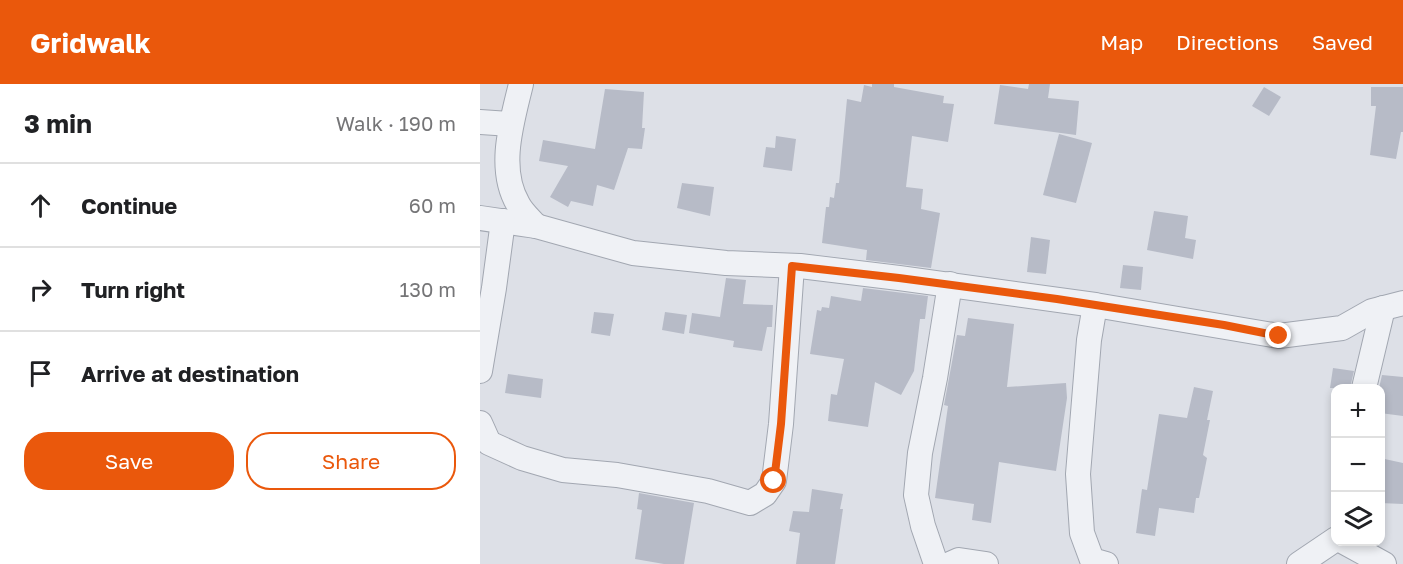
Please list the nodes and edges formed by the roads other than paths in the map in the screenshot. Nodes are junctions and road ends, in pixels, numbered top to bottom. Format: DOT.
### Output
graph roads {
  1 [pos="521,84"];
  2 [pos="480,122"];
  3 [pos="511,124"];
  4 [pos="491,220"];
  5 [pos="536,226"];
  6 [pos="792,266"];
  7 [pos="950,284"];
  8 [pos="1095,305"];
  9 [pos="1393,306"];
  10 [pos="480,371"];
  11 [pos="1365,384"];
  12 [pos="480,423"];
  13 [pos="1331,542"];
  14 [pos="1351,546"];
  15 [pos="1093,563"];
  16 [pos="936,564"];
  17 [pos="950,564"];
  18 [pos="986,564"];
  19 [pos="1299,564"];
  20 [pos="1384,564"];
  1 -- 3 [label="street"];
  2 -- 3 [label="street"];
  3 -- 5 [label="street"];
  4 -- 5 [label="street"];
  4 -- 10 [label="street"];
  5 -- 6 [label="street"];
  6 -- 7 [label="street"];
  6 -- 12 [label="street"];
  7 -- 8 [label="street"];
  7 -- 16 [label="street"];
  8 -- 9 [label="street"];
  8 -- 15 [label="street"];
  9 -- 11 [label="street"];
  13 -- 19 [label="street"];
  14 -- 20 [label="street"];
  17 -- 18 [label="street"];
}
